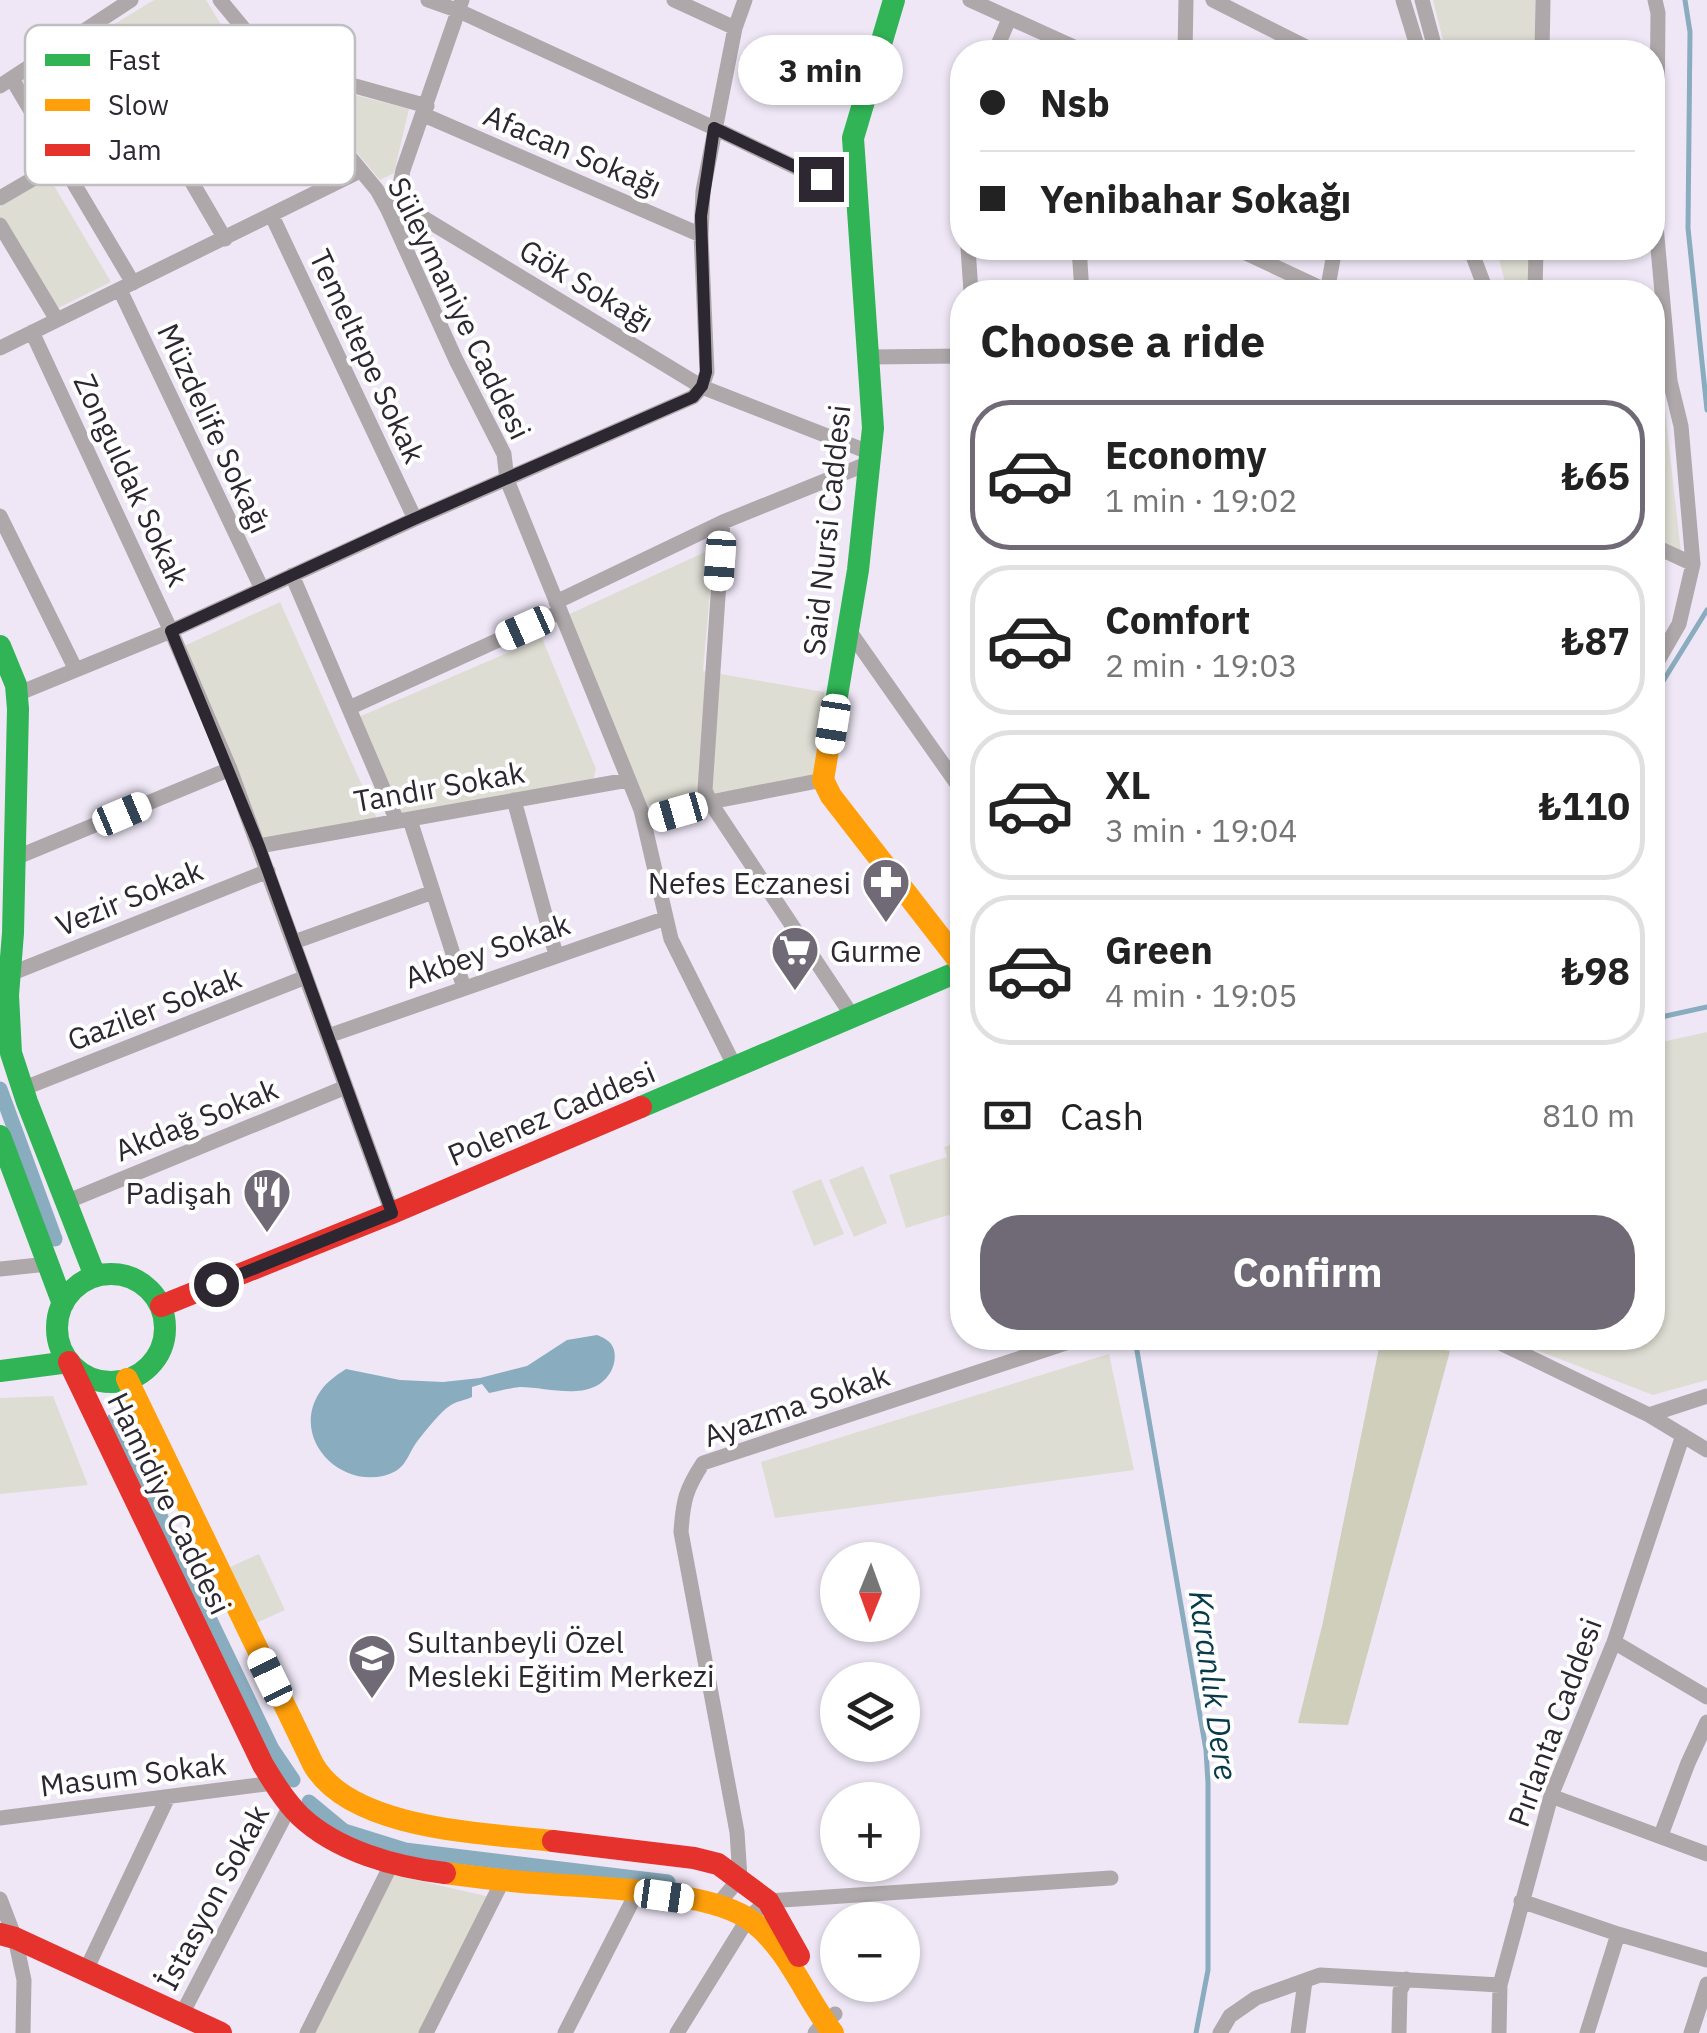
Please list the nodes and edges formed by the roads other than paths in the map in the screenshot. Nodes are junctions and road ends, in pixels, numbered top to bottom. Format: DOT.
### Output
graph roads {
  1 [pos="131,0"];
  2 [pos="220,0"];
  3 [pos="428,0"];
  4 [pos="674,0"];
  5 [pos="745,0"];
  6 [pos="894,0"];
  7 [pos="970,0"];
  8 [pos="1186,0"];
  9 [pos="1213,0"];
  10 [pos="1403,0"];
  11 [pos="1422,0"];
  12 [pos="1543,0"];
  13 [pos="1655,0"];
  14 [pos="460,6"];
  15 [pos="1009,19"];
  16 [pos="93,25"];
  17 [pos="240,25"];
  18 [pos="734,28"];
  19 [pos="1000,40"];
  20 [pos="1057,40"];
  21 [pos="1185,40"];
  22 [pos="1292,40"];
  23 [pos="1415,40"];
  24 [pos="1433,40"];
  25 [pos="1542,40"];
  26 [pos="1658,40"];
  27 [pos="6,82"];
  28 [pos="355,88"];
  29 [pos="25,109"];
  30 [pos="425,110"];
  31 [pos="714,128"];
  32 [pos="355,165"];
  33 [pos="360,171"];
  34 [pos="355,174"];
  35 [pos="25,184"];
  36 [pos="74,185"];
  37 [pos="193,185"];
  38 [pos="333,185"];
  39 [pos="857,196"];
  40 [pos="0,198"];
  41 [pos="392,210"];
  42 [pos="272,216"];
  43 [pos="0,226"];
  44 [pos="700,235"];
  45 [pos="225,239"];
  46 [pos="1259,260"];
  47 [pos="1302,280"];
  48 [pos="127,287"];
  49 [pos="57,320"];
  50 [pos="1665,326"];
  51 [pos="32,332"];
  52 [pos="0,348"];
  53 [pos="950,356"];
  54 [pos="869,357"];
  55 [pos="1665,379"];
  56 [pos="1670,381"];
  57 [pos="702,386"];
  58 [pos="870,458"];
  59 [pos="508,480"];
  60 [pos="0,516"];
  61 [pos="414,519"];
  62 [pos="723,522"];
  63 [pos="1665,551"];
  64 [pos="1692,564"];
  65 [pos="292,575"];
  66 [pos="262,590"];
  67 [pos="558,607"];
  68 [pos="848,629"];
  69 [pos="171,631"];
  70 [pos="0,646"];
  71 [pos="1665,649"];
  72 [pos="76,670"];
  73 [pos="17,694"];
  74 [pos="349,708"];
  75 [pos="230,770"];
  76 [pos="950,774"];
  77 [pos="628,780"];
  78 [pos="823,780"];
  79 [pos="514,800"];
  80 [pos="710,802"];
  81 [pos="404,821"];
  82 [pos="644,821"];
  83 [pos="259,846"];
  84 [pos="14,858"];
  85 [pos="268,871"];
  86 [pos="433,892"];
  87 [pos="666,918"];
  88 [pos="294,942"];
  89 [pos="950,952"];
  90 [pos="556,955"];
  91 [pos="5,971"];
  92 [pos="950,973"];
  93 [pos="306,977"];
  94 [pos="464,988"];
  95 [pos="852,1017"];
  96 [pos="328,1036"];
  97 [pos="735,1067"];
  98 [pos="346,1087"];
  99 [pos="22,1089"];
  100 [pos="0,1136"];
  101 [pos="4,1160"];
  102 [pos="66,1202"];
  103 [pos="392,1213"];
  104 [pos="48,1264"];
  105 [pos="0,1269"];
  106 [pos="96,1276"];
  107 [pos="63,1304"];
  108 [pos="160,1306"];
  109 [pos="1045,1350"];
  110 [pos="1515,1350"];
  111 [pos="70,1362"];
  112 [pos="0,1372"];
  113 [pos="127,1380"];
  114 [pos="1707,1396"];
  115 [pos="1649,1415"];
  116 [pos="1683,1436"];
  117 [pos="1707,1450"];
  118 [pos="1614,1642"];
  119 [pos="1707,1697"];
  120 [pos="1707,1722"];
  121 [pos="316,1770"];
  122 [pos="274,1783"];
  123 [pos="1551,1796"];
  124 [pos="168,1797"];
  125 [pos="290,1806"];
  126 [pos="0,1818"];
  127 [pos="1661,1836"];
  128 [pos="1707,1854"];
  129 [pos="392,1863"];
  130 [pos="740,1878"];
  131 [pos="1111,1878"];
  132 [pos="503,1880"];
  133 [pos="637,1892"];
  134 [pos="0,1899"];
  135 [pos="768,1901"];
  136 [pos="1522,1901"];
  137 [pos="719,1904"];
  138 [pos="749,1917"];
  139 [pos="1618,1934"];
  140 [pos="8,1936"];
  141 [pos="1707,1960"];
  142 [pos="86,1970"];
  143 [pos="1406,1979"];
  144 [pos="1306,1980"];
  145 [pos="1707,1984"];
  146 [pos="1500,1985"];
  147 [pos="182,2014"];
  148 [pos="827,2026"];
  149 [pos="23,2033"];
  150 [pos="221,2033"];
  151 [pos="307,2033"];
  152 [pos="426,2033"];
  153 [pos="564,2033"];
  154 [pos="677,2033"];
  155 [pos="851,2033"];
  156 [pos="1220,2033"];
  157 [pos="1298,2033"];
  158 [pos="1399,2033"];
  159 [pos="1500,2033"];
  160 [pos="1587,2033"];
  161 [pos="1691,2033"];
  1 -- 16 [label="street"];
  2 -- 17 [label="street, Süleymaniye Caddesi"];
  3 -- 14 [label="street"];
  4 -- 18 [label="street"];
  5 -- 18 [label="street"];
  6 -- 39 [label="street, Said Nursi Caddesi"];
  7 -- 15 [label="street"];
  8 -- 21 [label="street"];
  9 -- 22 [label="street"];
  10 -- 23 [label="street"];
  11 -- 24 [label="street"];
  12 -- 25 [label="street"];
  13 -- 26 [label="street"];
  14 -- 30 [label="street"];
  14 -- 31 [label="street"];
  15 -- 19 [label="street"];
  15 -- 20 [label="street"];
  18 -- 31 [label="street"];
  27 -- 29 [label="street, Müzdelife Sokağı"];
  28 -- 30 [label="street, Afacan Sokağı"];
  30 -- 41 [label="street"];
  30 -- 44 [label="street, Afacan Sokağı"];
  31 -- 39 [label="street"];
  31 -- 44 [label="street"];
  32 -- 33 [label="street, Süleymaniye Caddesi"];
  33 -- 34 [label="street"];
  33 -- 41 [label="street, Süleymaniye Caddesi"];
  35 -- 40 [label="street"];
  36 -- 48 [label="street, Müzdelife Sokağı"];
  37 -- 45 [label="street"];
  38 -- 42 [label="street"];
  39 -- 54 [label="street, Said Nursi Caddesi"];
  41 -- 57 [label="street, Gök Sokağı"];
  41 -- 59 [label="street, Süleymaniye Caddesi"];
  42 -- 45 [label="street"];
  42 -- 61 [label="street, Temeltepe Sokak"];
  43 -- 49 [label="street"];
  44 -- 57 [label="street"];
  45 -- 48 [label="street"];
  46 -- 47 [label="street"];
  48 -- 49 [label="street"];
  48 -- 66 [label="street, Müzdelife Sokağı"];
  49 -- 51 [label="street"];
  50 -- 56 [label="street"];
  51 -- 52 [label="street"];
  51 -- 69 [label="street, Zonguldak Sokak"];
  53 -- 54 [label="street"];
  54 -- 58 [label="street, Said Nursi Caddesi"];
  55 -- 56 [label="street"];
  56 -- 64 [label="street"];
  57 -- 58 [label="street, Gök Sokağı"];
  57 -- 59 [label="street"];
  58 -- 62 [label="street"];
  58 -- 68 [label="street, Said Nursi Caddesi"];
  59 -- 61 [label="street"];
  59 -- 67 [label="street, Süleymaniye Caddesi"];
  60 -- 72 [label="street"];
  61 -- 65 [label="street"];
  62 -- 67 [label="street"];
  62 -- 80 [label="street"];
  63 -- 64 [label="street"];
  64 -- 71 [label="street"];
  65 -- 66 [label="street"];
  65 -- 74 [label="street"];
  66 -- 69 [label="street"];
  67 -- 74 [label="street"];
  67 -- 77 [label="street, Süleymaniye Caddesi"];
  68 -- 76 [label="street"];
  68 -- 78 [label="street, Said Nursi Caddesi"];
  69 -- 72 [label="street"];
  69 -- 75 [label="street, Zonguldak Sokak"];
  70 -- 73 [label="street"];
  72 -- 73 [label="street"];
  73 -- 84 [label="street"];
  74 -- 81 [label="street"];
  75 -- 83 [label="street, Zonguldak Sokak"];
  75 -- 84 [label="street"];
  77 -- 79 [label="street, Tandır Sokak"];
  77 -- 82 [label="street, Süleymaniye Caddesi"];
  78 -- 80 [label="street"];
  78 -- 89 [label="street"];
  79 -- 81 [label="street, Tandır Sokak"];
  79 -- 90 [label="street"];
  80 -- 82 [label="street"];
  80 -- 95 [label="street"];
  81 -- 83 [label="street, Tandır Sokak"];
  81 -- 86 [label="street"];
  82 -- 87 [label="street, Süleymaniye Caddesi"];
  83 -- 85 [label="street, Zonguldak Sokak"];
  84 -- 91 [label="street"];
  85 -- 88 [label="street, Zonguldak Sokak"];
  85 -- 91 [label="street, Vezir Sokak"];
  86 -- 88 [label="street"];
  86 -- 94 [label="street"];
  87 -- 90 [label="street, Akbey Sokak"];
  87 -- 97 [label="street, Süleymaniye Caddesi"];
  88 -- 93 [label="street, Zonguldak Sokak"];
  90 -- 94 [label="street, Akbey Sokak"];
  91 -- 99 [label="street"];
  92 -- 95 [label="street, Polenez Caddesi"];
  93 -- 96 [label="street, Zonguldak Sokak"];
  93 -- 99 [label="street, Gaziler Sokak"];
  94 -- 96 [label="street, Akbey Sokak"];
  95 -- 97 [label="street, Polenez Caddesi"];
  96 -- 98 [label="street, Zonguldak Sokak"];
  97 -- 103 [label="street, Polenez Caddesi"];
  98 -- 102 [label="street, Akdağ Sokak"];
  98 -- 103 [label="street, Zonguldak Sokak"];
  99 -- 102 [label="street"];
  100 -- 101 [label="street"];
  101 -- 104 [label="street"];
  102 -- 106 [label="street"];
  103 -- 108 [label="street, Polenez Caddesi"];
  104 -- 105 [label="street"];
  104 -- 107 [label="street"];
  106 -- 107 [label="street"];
  106 -- 108 [label="street"];
  107 -- 111 [label="street"];
  108 -- 113 [label="street"];
  109 -- 130 [label="street, Ayazma Sokak"];
  110 -- 115 [label="street"];
  111 -- 112 [label="street"];
  111 -- 113 [label="street"];
  111 -- 122 [label="street, Hamidiye Caddesi"];
  113 -- 121 [label="street"];
  114 -- 115 [label="street"];
  115 -- 116 [label="street"];
  116 -- 117 [label="street"];
  116 -- 118 [label="street, Pırlanta Caddesi"];
  118 -- 119 [label="street"];
  118 -- 123 [label="street, Pırlanta Caddesi"];
  120 -- 127 [label="street"];
  121 -- 125 [label="street"];
  121 -- 130 [label="street"];
  122 -- 124 [label="street, Masum Sokak"];
  122 -- 125 [label="street, Hamidiye Caddesi"];
  123 -- 127 [label="street"];
  123 -- 136 [label="street, Pırlanta Caddesi"];
  124 -- 126 [label="street, Masum Sokak"];
  124 -- 142 [label="street"];
  125 -- 129 [label="street, Hamidiye Caddesi"];
  125 -- 147 [label="street, İstasyon Sokak"];
  127 -- 128 [label="street"];
  129 -- 132 [label="street, Hamidiye Caddesi"];
  129 -- 151 [label="street"];
  130 -- 135 [label="street"];
  130 -- 137 [label="street"];
  131 -- 135 [label="street"];
  132 -- 133 [label="street, Hamidiye Caddesi"];
  132 -- 152 [label="street"];
  133 -- 137 [label="street, Hamidiye Caddesi"];
  133 -- 153 [label="street"];
  134 -- 140 [label="street"];
  135 -- 138 [label="street"];
  135 -- 148 [label="street"];
  136 -- 139 [label="street"];
  136 -- 146 [label="street, Pırlanta Caddesi"];
  137 -- 138 [label="street, Hamidiye Caddesi"];
  138 -- 148 [label="street, Hamidiye Caddesi"];
  138 -- 154 [label="street"];
  139 -- 141 [label="street"];
  139 -- 160 [label="street"];
  140 -- 142 [label="street"];
  140 -- 149 [label="street"];
  142 -- 147 [label="street"];
  143 -- 144 [label="street"];
  143 -- 146 [label="street"];
  143 -- 158 [label="street"];
  144 -- 156 [label="street"];
  144 -- 157 [label="street"];
  145 -- 161 [label="street"];
  146 -- 159 [label="street, Pırlanta Caddesi"];
  147 -- 150 [label="street"];
  148 -- 155 [label="street"];
}
